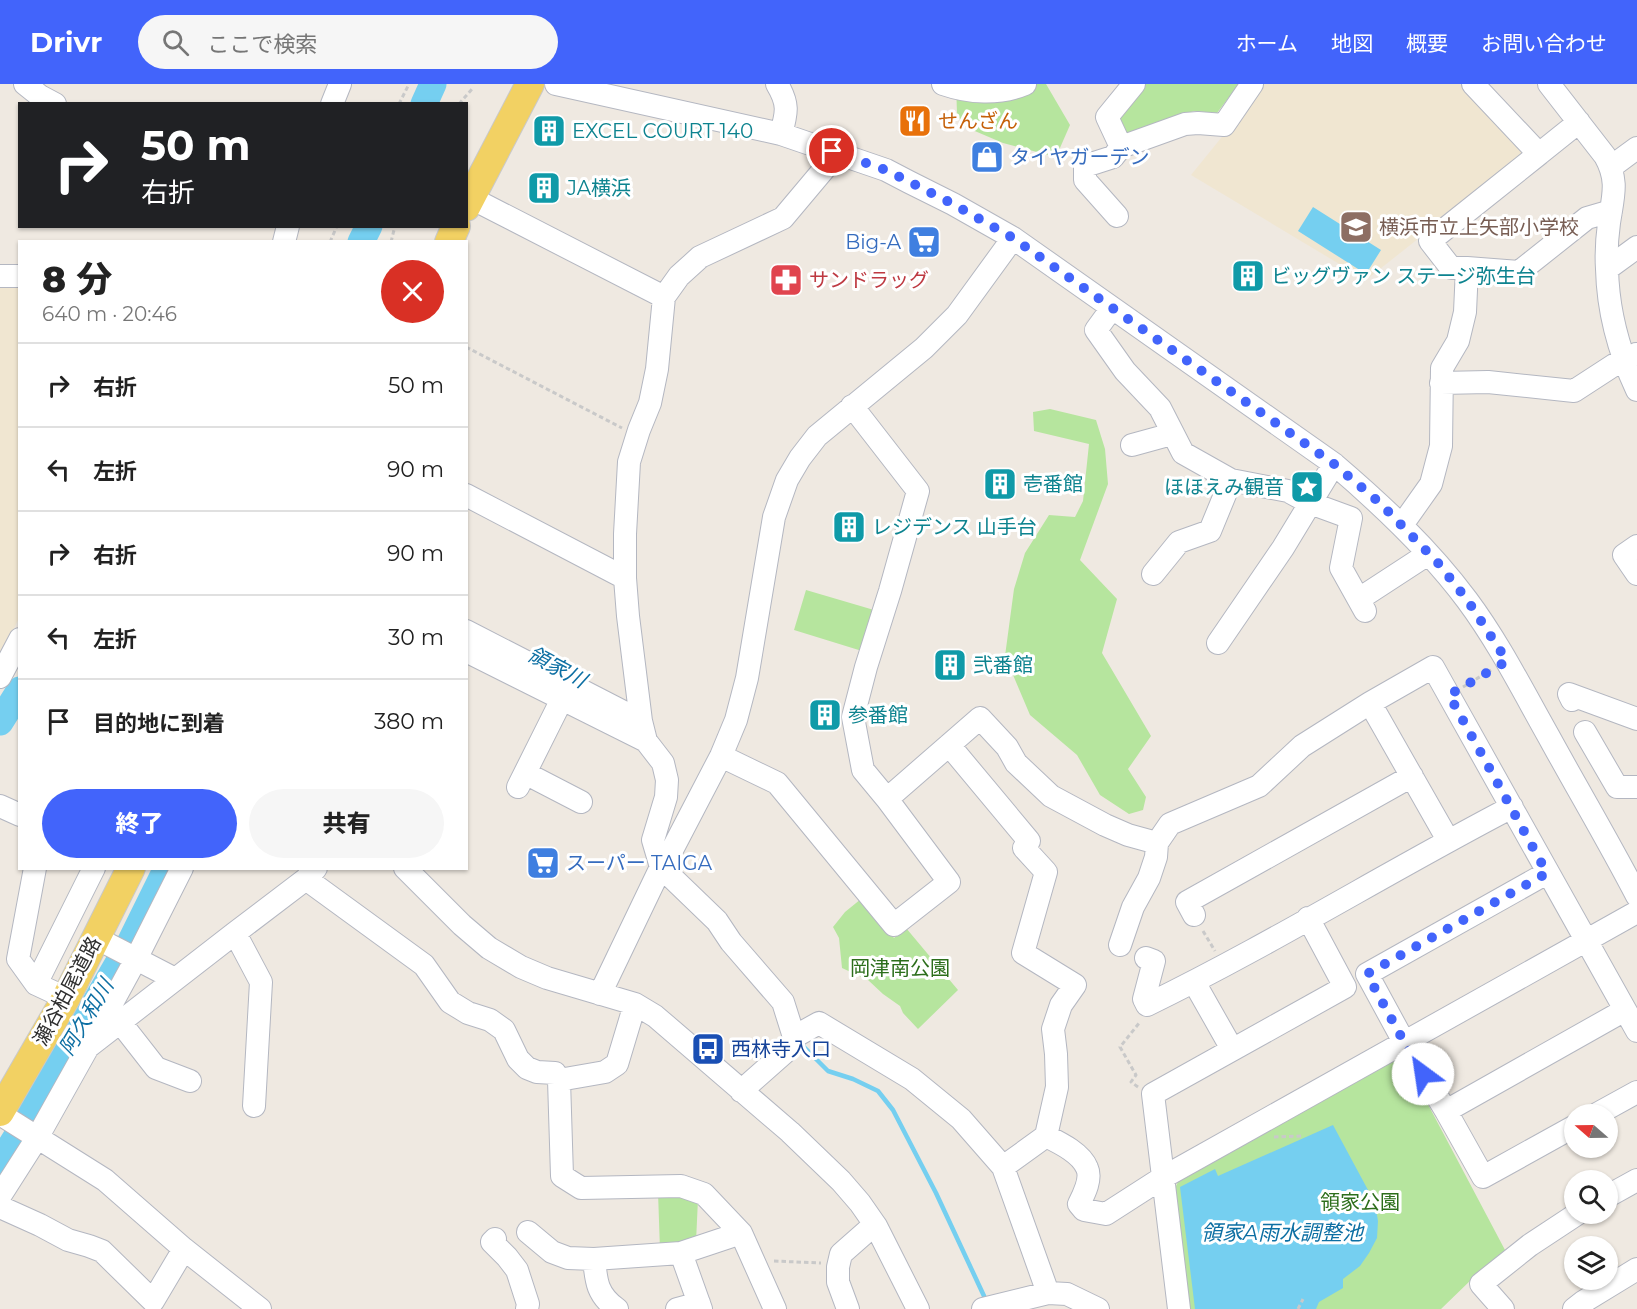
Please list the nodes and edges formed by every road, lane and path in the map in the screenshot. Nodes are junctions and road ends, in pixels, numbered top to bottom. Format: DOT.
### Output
graph roads {
  1 [pos="25,84"];
  2 [pos="340,84"];
  3 [pos="409,84"];
  4 [pos="530,84"];
  5 [pos="556,84"];
  6 [pos="777,84"];
  7 [pos="943,84"];
  8 [pos="1025,84"];
  9 [pos="1134,84"];
  10 [pos="1252,84"];
  11 [pos="1473,84"];
  12 [pos="1549,84"];
  13 [pos="472,88"];
  14 [pos="51,102"];
  15 [pos="333,102"];
  16 [pos="400,102"];
  17 [pos="461,102"];
  18 [pos="1579,122"];
  19 [pos="781,134"];
  20 [pos="1121,147"];
  21 [pos="1637,148"];
  22 [pos="832,151"];
  23 [pos="1539,154"];
  24 [pos="1611,167"];
  25 [pos="468,203"];
  26 [pos="1611,211"];
  27 [pos="1117,216"];
  28 [pos="468,226"];
  29 [pos="1013,238"];
  30 [pos="1637,248"];
  31 [pos="1467,268"];
  32 [pos="1606,269"];
  33 [pos="0,276"];
  34 [pos="18,276"];
  35 [pos="664,297"];
  36 [pos="1112,308"];
  37 [pos="468,348"];
  38 [pos="1631,357"];
  39 [pos="1441,383"];
  40 [pos="1637,390"];
  41 [pos="852,406"];
  42 [pos="1172,434"];
  43 [pos="637,436"];
  44 [pos="1132,445"];
  45 [pos="1334,464"];
  46 [pos="1231,480"];
  47 [pos="468,496"];
  48 [pos="1310,503"];
  49 [pos="1402,525"];
  50 [pos="1637,546"];
  51 [pos="1428,554"];
  52 [pos="1153,574"];
  53 [pos="1637,574"];
  54 [pos="625,578"];
  55 [pos="468,632"];
  56 [pos="18,643"];
  57 [pos="1218,643"];
  58 [pos="468,652"];
  59 [pos="1507,661"];
  60 [pos="0,677"];
  61 [pos="1449,695"];
  62 [pos="562,699"];
  63 [pos="1572,700"];
  64 [pos="1370,703"];
  65 [pos="1637,719"];
  66 [pos="644,731"];
  67 [pos="1586,732"];
  68 [pos="949,745"];
  69 [pos="721,756"];
  70 [pos="1412,776"];
  71 [pos="1637,787"];
  72 [pos="887,799"];
  73 [pos="581,802"];
  74 [pos="0,806"];
  75 [pos="1512,807"];
  76 [pos="18,814"];
  77 [pos="1448,840"];
  78 [pos="1157,843"];
  79 [pos="662,867"];
  80 [pos="35,870"];
  81 [pos="93,870"];
  82 [pos="131,870"];
  83 [pos="180,870"];
  84 [pos="407,870"];
  85 [pos="1547,873"];
  86 [pos="311,874"];
  87 [pos="1637,896"];
  88 [pos="1637,912"];
  89 [pos="1194,915"];
  90 [pos="1308,918"];
  91 [pos="235,933"];
  92 [pos="1585,941"];
  93 [pos="1120,945"];
  94 [pos="119,950"];
  95 [pos="1146,958"];
  96 [pos="1223,966"];
  97 [pos="175,979"];
  98 [pos="1194,982"];
  99 [pos="36,984"];
  100 [pos="600,994"];
  101 [pos="66,998"];
  102 [pos="635,1004"];
  103 [pos="1625,1010"];
  104 [pos="120,1022"];
  105 [pos="1136,1026"];
  106 [pos="1637,1031"];
  107 [pos="795,1037"];
  108 [pos="1404,1042"];
  109 [pos="88,1047"];
  110 [pos="1232,1049"];
  111 [pos="559,1080"];
  112 [pos="190,1081"];
  113 [pos="741,1091"];
  114 [pos="1637,1092"];
  115 [pos="1153,1094"];
  116 [pos="1615,1104"];
  117 [pos="254,1106"];
  118 [pos="1446,1111"];
  119 [pos="2,1113"];
  120 [pos="1564,1132"];
  121 [pos="35,1136"];
  122 [pos="1046,1136"];
  123 [pos="1003,1167"];
  124 [pos="1162,1178"];
  125 [pos="1637,1180"];
  126 [pos="1618,1190"];
  127 [pos="0,1196"];
  128 [pos="0,1208"];
  129 [pos="1564,1223"];
  130 [pos="876,1226"];
  131 [pos="528,1232"];
  132 [pos="741,1233"];
  133 [pos="495,1239"];
  134 [pos="184,1248"];
  135 [pos="681,1253"];
  136 [pos="594,1259"];
  137 [pos="832,1264"];
  138 [pos="762,1266"];
  139 [pos="1637,1269"];
  140 [pos="1048,1293"];
  141 [pos="1303,1299"];
  142 [pos="150,1305"];
  143 [pos="692,1307"];
  144 [pos="260,1309"];
  145 [pos="527,1309"];
  146 [pos="617,1309"];
  147 [pos="775,1309"];
  148 [pos="848,1309"];
  149 [pos="918,1309"];
  150 [pos="983,1309"];
  151 [pos="1098,1309"];
  152 [pos="1179,1309"];
  153 [pos="1298,1309"];
  154 [pos="1503,1309"];
  155 [pos="1574,1309"];
  1 -- 14 [label="street"];
  2 -- 15 [label="street"];
  3 -- 16 [label="path"];
  4 -- 25 [label="main road"];
  5 -- 19 [label="street"];
  6 -- 19 [label="street"];
  7 -- 8 [label="street"];
  9 -- 20 [label="street"];
  10 -- 20 [label="street"];
  11 -- 23 [label="street"];
  12 -- 18 [label="street"];
  13 -- 17 [label="path"];
  18 -- 23 [label="street"];
  18 -- 24 [label="street"];
  19 -- 22 [label="street"];
  20 -- 27 [label="street"];
  21 -- 24 [label="street"];
  22 -- 29 [label="street"];
  22 -- 35 [label="street"];
  23 -- 31 [label="street"];
  24 -- 26 [label="street"];
  26 -- 31 [label="street"];
  26 -- 32 [label="street"];
  28 -- 35 [label="street"];
  29 -- 36 [label="street"];
  29 -- 41 [label="street"];
  30 -- 32 [label="street"];
  31 -- 39 [label="street"];
  32 -- 38 [label="street"];
  33 -- 34 [label="street"];
  35 -- 43 [label="street"];
  36 -- 42 [label="street"];
  36 -- 45 [label="street"];
  37 -- 43 [label="path"];
  38 -- 39 [label="street"];
  38 -- 40 [label="street"];
  39 -- 49 [label="street"];
  41 -- 69 [label="street"];
  41 -- 72 [label="street"];
  42 -- 44 [label="street"];
  42 -- 46 [label="street"];
  43 -- 54 [label="street"];
  45 -- 48 [label="street"];
  45 -- 49 [label="street"];
  46 -- 48 [label="street"];
  46 -- 52 [label="street"];
  47 -- 54 [label="street"];
  48 -- 51 [label="street"];
  48 -- 57 [label="street"];
  49 -- 51 [label="street"];
  50 -- 53 [label="street"];
  51 -- 59 [label="street"];
  54 -- 66 [label="street"];
  55 -- 66 [label="street"];
  56 -- 60 [label="street"];
  58 -- 62 [label="street"];
  59 -- 61 [label="path"];
  59 -- 87 [label="street"];
  61 -- 64 [label="street"];
  61 -- 75 [label="street"];
  62 -- 66 [label="street"];
  62 -- 73 [label="street"];
  63 -- 65 [label="street"];
  64 -- 70 [label="street"];
  64 -- 78 [label="street"];
  66 -- 79 [label="street"];
  67 -- 71 [label="street"];
  68 -- 72 [label="street"];
  68 -- 78 [label="street"];
  68 -- 122 [label="street"];
  69 -- 72 [label="street"];
  69 -- 79 [label="street"];
  70 -- 77 [label="street"];
  70 -- 89 [label="street"];
  74 -- 76 [label="street"];
  75 -- 77 [label="street"];
  75 -- 85 [label="street"];
  77 -- 90 [label="street"];
  78 -- 93 [label="street"];
  79 -- 100 [label="street"];
  79 -- 107 [label="street"];
  80 -- 99 [label="street"];
  81 -- 99 [label="street"];
  82 -- 94 [label="main road, 瀬谷柏尾道路"];
  83 -- 94 [label="street"];
  84 -- 100 [label="street"];
  85 -- 92 [label="street"];
  85 -- 108 [label="street"];
  86 -- 91 [label="street"];
  86 -- 111 [label="street"];
  88 -- 92 [label="street"];
  89 -- 96 [label="path"];
  90 -- 96 [label="street"];
  90 -- 110 [label="street"];
  91 -- 97 [label="street"];
  91 -- 117 [label="street"];
  92 -- 103 [label="street"];
  92 -- 108 [label="street"];
  94 -- 97 [label="street"];
  94 -- 101 [label="main road, 瀬谷柏尾道路"];
  94 -- 109 [label="street"];
  95 -- 98 [label="street"];
  96 -- 98 [label="street"];
  97 -- 104 [label="street"];
  98 -- 110 [label="street"];
  99 -- 101 [label="street"];
  100 -- 102 [label="street"];
  101 -- 119 [label="main road, 瀬谷柏尾道路"];
  102 -- 111 [label="street"];
  102 -- 113 [label="street"];
  103 -- 106 [label="street"];
  103 -- 118 [label="street"];
  104 -- 109 [label="street"];
  104 -- 112 [label="street"];
  105 -- 115 [label="path"];
  107 -- 113 [label="street"];
  107 -- 123 [label="street"];
  108 -- 118 [label="street"];
  108 -- 124 [label="street"];
  109 -- 121 [label="street"];
  110 -- 115 [label="street"];
  111 -- 132 [label="street"];
  113 -- 130 [label="street"];
  114 -- 116 [label="street"];
  115 -- 124 [label="street"];
  118 -- 120 [label="street"];
  119 -- 121 [label="street"];
  121 -- 127 [label="street"];
  121 -- 134 [label="street"];
  122 -- 123 [label="street"];
  122 -- 124 [label="street"];
  123 -- 140 [label="street"];
  124 -- 152 [label="street"];
  125 -- 126 [label="street"];
  128 -- 142 [label="street"];
  129 -- 154 [label="street"];
  130 -- 137 [label="street"];
  130 -- 149 [label="street"];
  131 -- 136 [label="street"];
  132 -- 135 [label="street"];
  132 -- 138 [label="street"];
  133 -- 145 [label="street"];
  134 -- 142 [label="street"];
  134 -- 144 [label="street"];
  135 -- 136 [label="street"];
  135 -- 143 [label="street"];
  136 -- 146 [label="street"];
  137 -- 138 [label="path"];
  137 -- 148 [label="street"];
  138 -- 147 [label="street"];
  139 -- 155 [label="street"];
  140 -- 150 [label="street"];
  140 -- 151 [label="street"];
  141 -- 153 [label="path"];
}
